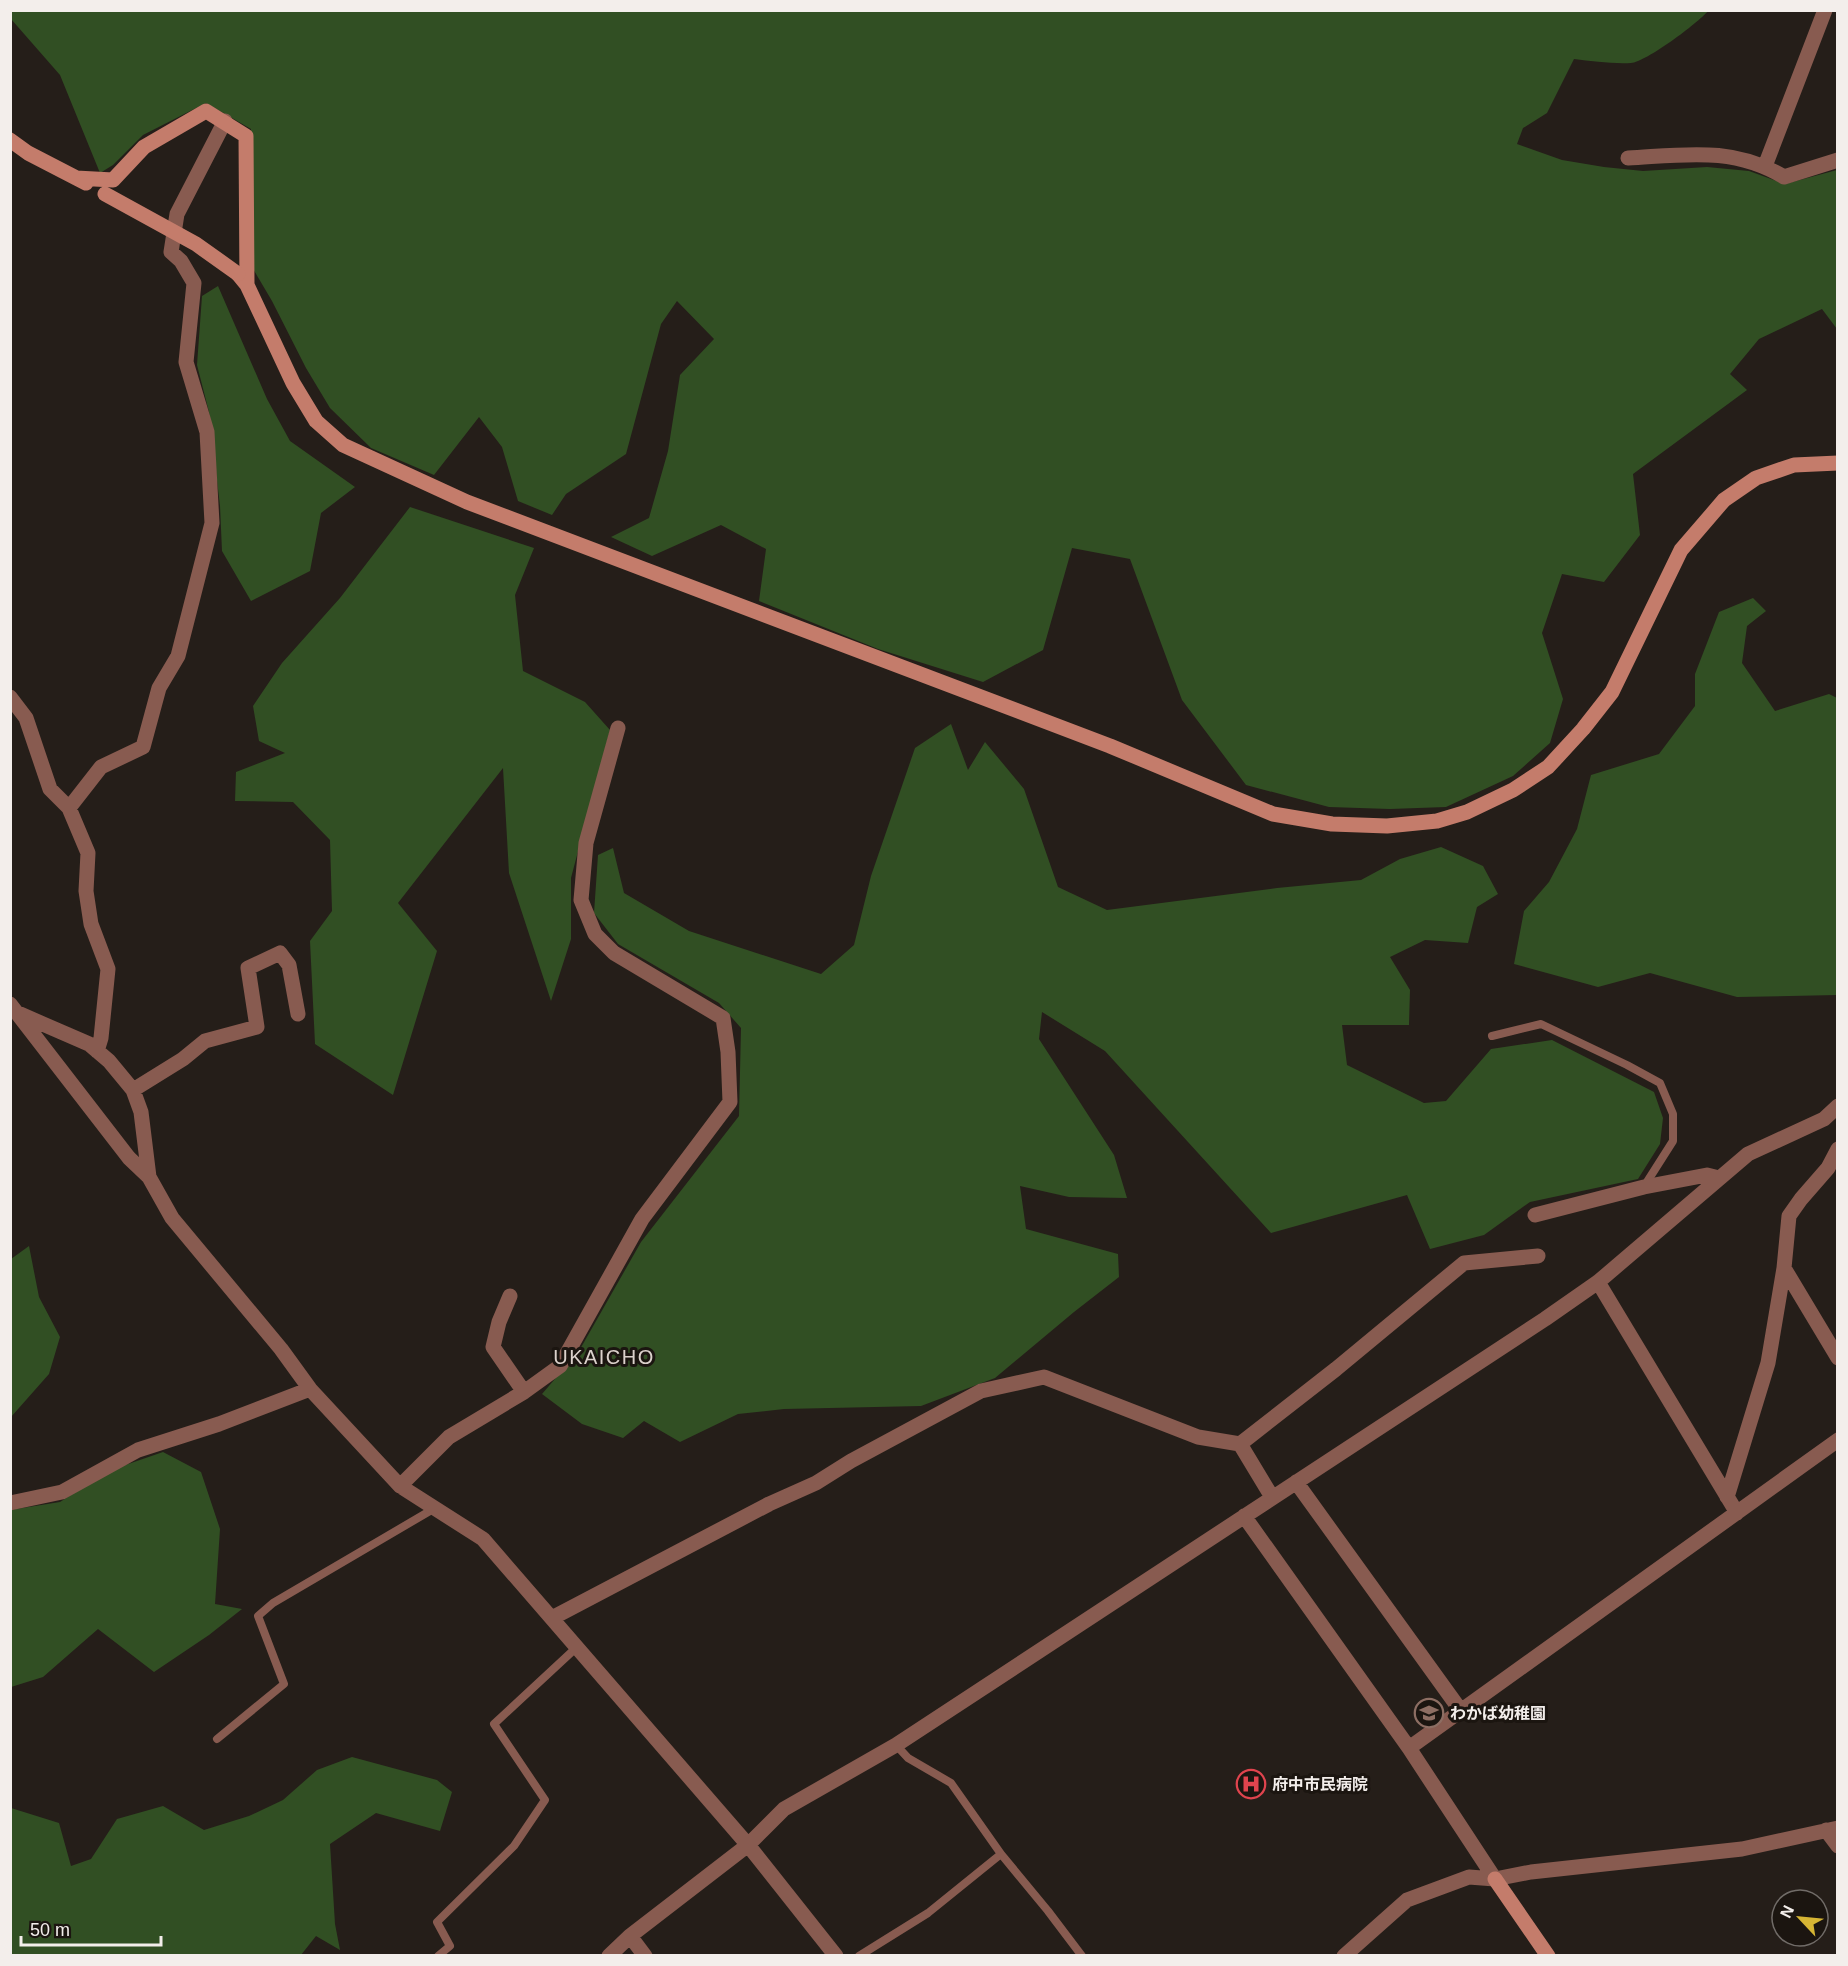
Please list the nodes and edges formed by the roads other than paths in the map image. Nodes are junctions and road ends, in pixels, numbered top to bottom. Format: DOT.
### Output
graph roads {
  1 [pos="1825,10"];
  2 [pos="225,122"];
  3 [pos="10,140"];
  4 [pos="1628,158"];
  5 [pos="1838,160"];
  6 [pos="1765,166"];
  7 [pos="76,178"];
  8 [pos="242,279"];
  9 [pos="1838,463"];
  10 [pos="10,698"];
  11 [pos="618,728"];
  12 [pos="69,808"];
  13 [pos="14,1009"];
  14 [pos="298,1014"];
  15 [pos="1492,1036"];
  16 [pos="97,1051"];
  17 [pos="133,1090"];
  18 [pos="1837,1107"];
  19 [pos="1838,1149"];
  20 [pos="149,1177"];
  21 [pos="1719,1178"];
  22 [pos="1644,1187"];
  23 [pos="1535,1215"];
  24 [pos="1538,1256"];
  25 [pos="1784,1268"];
  26 [pos="1598,1282"];
  27 [pos="510,1296"];
  28 [pos="1838,1359"];
  29 [pos="310,1389"];
  30 [pos="524,1392"];
  31 [pos="1838,1440"];
  32 [pos="1240,1444"];
  33 [pos="1296,1482"];
  34 [pos="400,1486"];
  35 [pos="1272,1497"];
  36 [pos="1727,1497"];
  37 [pos="10,1503"];
  38 [pos="435,1508"];
  39 [pos="1737,1513"];
  40 [pos="1244,1516"];
  41 [pos="552,1618"];
  42 [pos="577,1647"];
  43 [pos="1461,1711"];
  44 [pos="217,1739"];
  45 [pos="897,1745"];
  46 [pos="1409,1748"];
  47 [pos="1832,1829"];
  48 [pos="748,1845"];
  49 [pos="1838,1846"];
  50 [pos="1001,1854"];
  51 [pos="1495,1879"];
  52 [pos="630,1936"];
  53 [pos="438,1956"];
  54 [pos="609,1956"];
  55 [pos="645,1956"];
  56 [pos="836,1956"];
  57 [pos="859,1956"];
  58 [pos="1082,1956"];
  59 [pos="1344,1956"];
  60 [pos="1548,1956"];
  1 -- 6 [label="street"];
  2 -- 7 [label="street"];
  2 -- 8 [label="street"];
  2 -- 12 [label="street"];
  3 -- 7 [label="street"];
  4 -- 6 [label="street"];
  5 -- 6 [label="street"];
  7 -- 8 [label="street, bridge"];
  8 -- 9 [label="street"];
  10 -- 12 [label="street"];
  11 -- 30 [label="street"];
  12 -- 16 [label="street"];
  13 -- 16 [label="street"];
  13 -- 20 [label="street"];
  14 -- 17 [label="street"];
  15 -- 22 [label="lane"];
  16 -- 17 [label="street"];
  17 -- 20 [label="street"];
  18 -- 21 [label="street"];
  19 -- 25 [label="street"];
  20 -- 29 [label="street"];
  21 -- 22 [label="street"];
  21 -- 26 [label="street"];
  22 -- 23 [label="street"];
  24 -- 32 [label="street"];
  25 -- 28 [label="street"];
  25 -- 36 [label="street"];
  26 -- 33 [label="street"];
  26 -- 36 [label="street"];
  27 -- 30 [label="street"];
  29 -- 34 [label="street"];
  29 -- 37 [label="street"];
  30 -- 34 [label="street"];
  31 -- 39 [label="street"];
  32 -- 35 [label="street"];
  32 -- 41 [label="street"];
  33 -- 35 [label="street"];
  33 -- 43 [label="street"];
  34 -- 38 [label="street"];
  35 -- 40 [label="street"];
  36 -- 39 [label="street"];
  38 -- 41 [label="street"];
  38 -- 44 [label="lane"];
  39 -- 43 [label="street"];
  40 -- 45 [label="street"];
  40 -- 46 [label="street"];
  41 -- 42 [label="street"];
  42 -- 48 [label="street"];
  42 -- 53 [label="lane"];
  43 -- 46 [label="street"];
  45 -- 48 [label="street"];
  45 -- 50 [label="lane"];
  46 -- 51 [label="street"];
  47 -- 49 [label="street"];
  47 -- 51 [label="street"];
  48 -- 52 [label="street"];
  48 -- 56 [label="street"];
  50 -- 57 [label="lane"];
  50 -- 58 [label="lane"];
  51 -- 59 [label="street"];
  51 -- 60 [label="street"];
  52 -- 54 [label="street"];
  52 -- 55 [label="street"];
}
